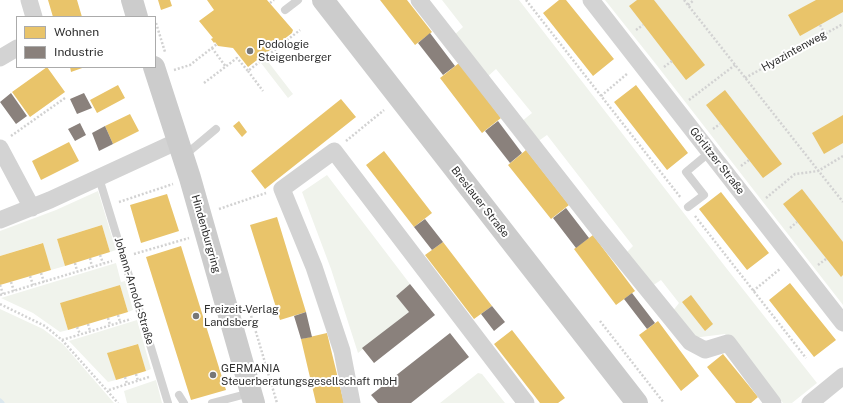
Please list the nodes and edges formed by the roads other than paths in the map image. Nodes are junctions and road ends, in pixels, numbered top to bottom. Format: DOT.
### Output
graph roads {
  1 [pos="29,0"];
  2 [pos="132,0"];
  3 [pos="298,0"];
  4 [pos="323,0"];
  5 [pos="419,0"];
  6 [pos="591,0"];
  7 [pos="285,10"];
  8 [pos="34,16"];
  9 [pos="137,16"];
  10 [pos="16,49"];
  11 [pos="0,58"];
  12 [pos="154,68"];
  13 [pos="216,129"];
  14 [pos="3,143"];
  15 [pos="180,149"];
  16 [pos="710,152"];
  17 [pos="99,178"];
  18 [pos="688,207"];
  19 [pos="32,208"];
  20 [pos="0,220"];
  21 [pos="843,323"];
  22 [pos="843,376"];
  23 [pos="179,395"];
  24 [pos="252,398"];
  25 [pos="168,403"];
  26 [pos="184,403"];
  27 [pos="212,403"];
  28 [pos="352,403"];
  29 [pos="526,403"];
  30 [pos="638,403"];
  31 [pos="773,403"];
  32 [pos="810,403"];
  1 -- 8 [label="street"];
  2 -- 9 [label="main road"];
  3 -- 7 [label="lane"];
  4 -- 30 [label="main road, Breslauer Straße"];
  5 -- 31 [label="street"];
  6 -- 16 [label="street, Görlitzer Straße"];
  10 -- 11 [label="street"];
  12 -- 15 [label="main road, Hindenburgring"];
  13 -- 15 [label="lane"];
  14 -- 19 [label="street"];
  15 -- 17 [label="street"];
  15 -- 24 [label="main road, Hindenburgring"];
  16 -- 18 [label="lane"];
  16 -- 21 [label="street, Görlitzer Straße"];
  17 -- 19 [label="street"];
  17 -- 25 [label="lane, Johann-Arnold-Straße"];
  19 -- 20 [label="street"];
  22 -- 32 [label="street"];
  23 -- 26 [label="lane"];
  24 -- 27 [label="lane"];
  28 -- 29 [label="street"];
}
